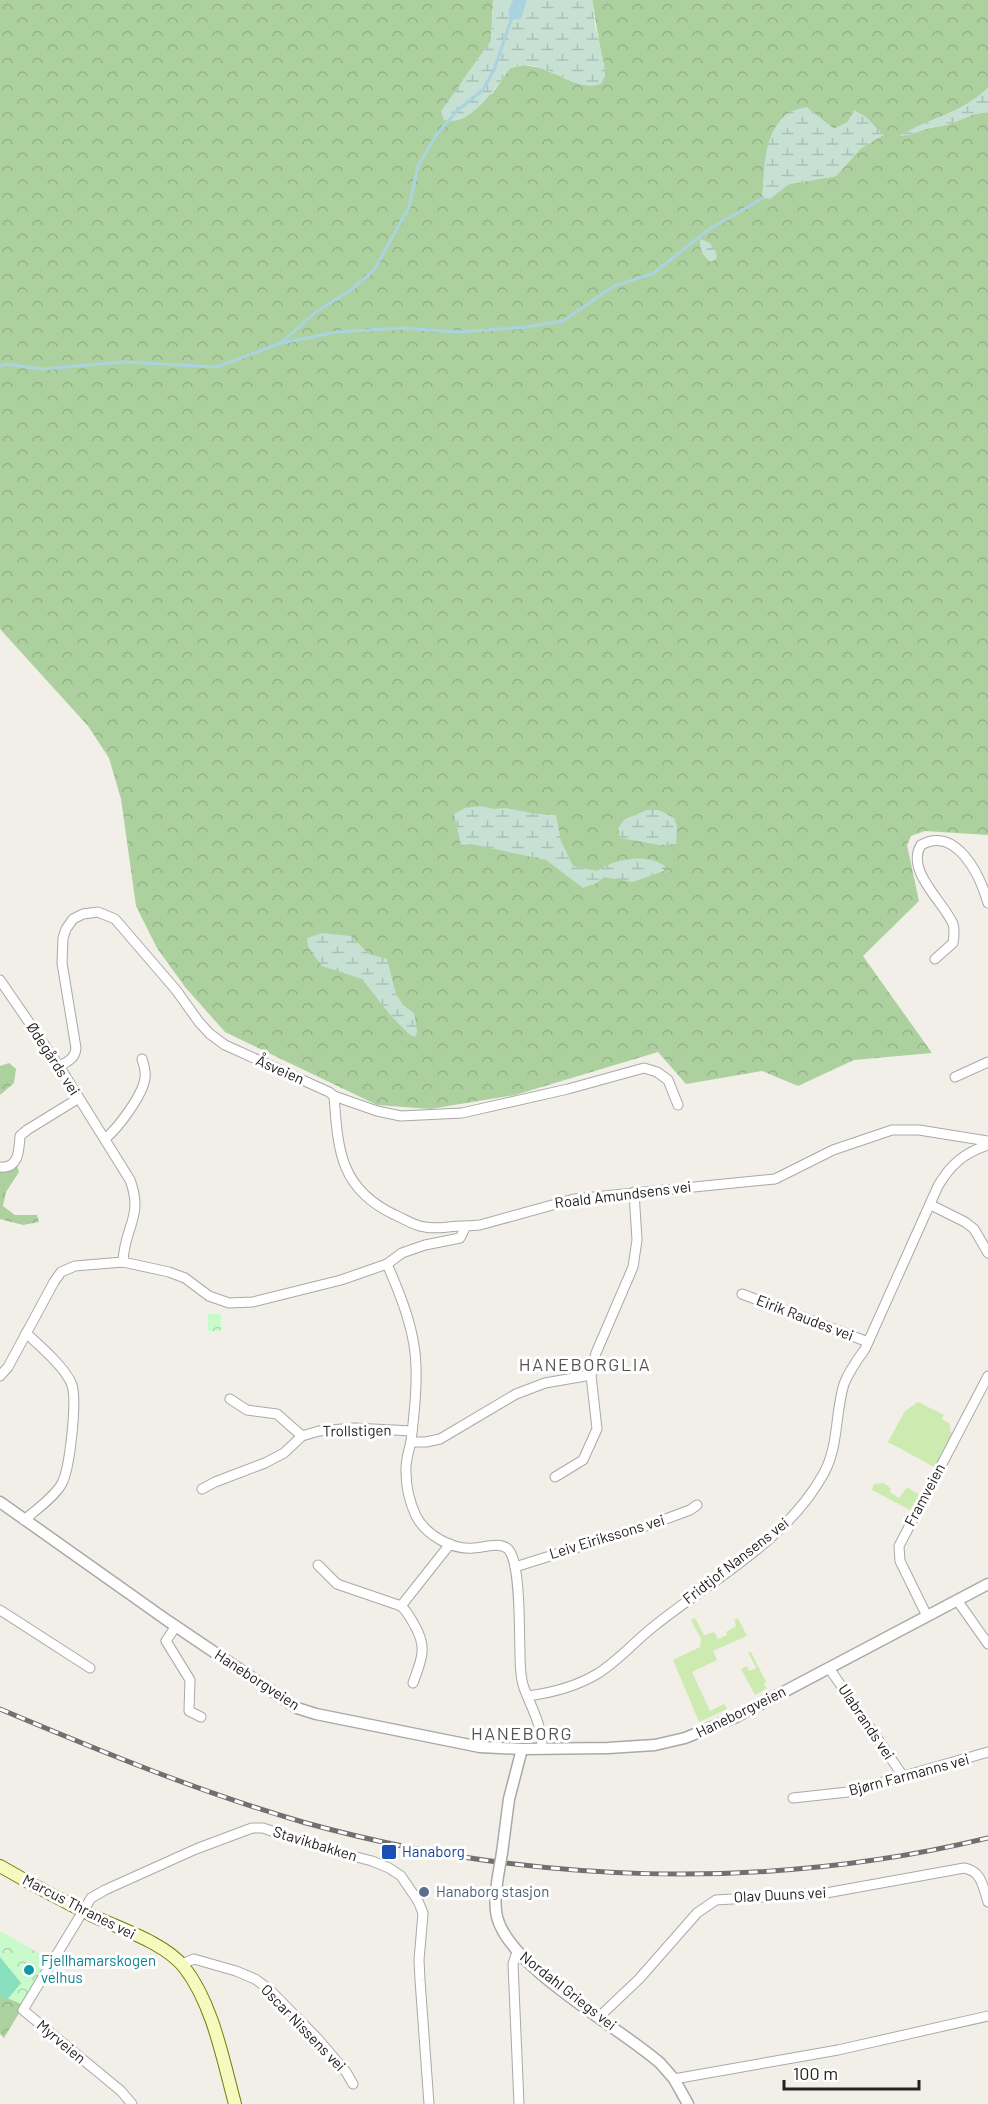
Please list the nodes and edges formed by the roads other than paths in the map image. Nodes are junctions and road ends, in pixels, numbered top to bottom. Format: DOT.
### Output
graph roads {
  1 [pos="988,903"];
  2 [pos="935,959"];
  3 [pos="0,980"];
  4 [pos="142,1059"];
  5 [pos="988,1062"];
  6 [pos="59,1066"];
  7 [pos="955,1077"];
  8 [pos="334,1096"];
  9 [pos="79,1098"];
  10 [pos="678,1105"];
  11 [pos="105,1139"];
  12 [pos="988,1143"];
  13 [pos="0,1167"];
  14 [pos="634,1192"];
  15 [pos="930,1205"];
  16 [pos="466,1226"];
  17 [pos="988,1253"];
  18 [pos="123,1262"];
  19 [pos="387,1264"];
  20 [pos="742,1294"];
  21 [pos="26,1333"];
  22 [pos="868,1342"];
  23 [pos="591,1375"];
  24 [pos="0,1376"];
  25 [pos="988,1376"];
  26 [pos="230,1399"];
  27 [pos="412,1431"];
  28 [pos="302,1436"];
  29 [pos="411,1442"];
  30 [pos="555,1477"];
  31 [pos="202,1489"];
  32 [pos="0,1502"];
  33 [pos="698,1505"];
  34 [pos="24,1520"];
  35 [pos="450,1544"];
  36 [pos="318,1565"];
  37 [pos="515,1567"];
  38 [pos="988,1584"];
  39 [pos="957,1600"];
  40 [pos="400,1606"];
  41 [pos="0,1610"];
  42 [pos="927,1616"];
  43 [pos="176,1626"];
  44 [pos="988,1644"];
  45 [pos="90,1668"];
  46 [pos="829,1668"];
  47 [pos="413,1683"];
  48 [pos="528,1696"];
  49 [pos="201,1717"];
  50 [pos="542,1748"];
  51 [pos="522,1749"];
  52 [pos="988,1752"];
  53 [pos="903,1776"];
  54 [pos="793,1798"];
  55 [pos="0,1866"];
  56 [pos="988,1902"];
  57 [pos="84,1911"];
  58 [pos="517,1952"];
  59 [pos="182,1964"];
  60 [pos="988,2016"];
  61 [pos="600,2017"];
  62 [pos="674,2079"];
  63 [pos="353,2084"];
  64 [pos="132,2104"];
  65 [pos="235,2104"];
  66 [pos="429,2104"];
  67 [pos="519,2104"];
  68 [pos="688,2104"];
  1 -- 2 [label="street"];
  3 -- 6 [label="street, Ødegårds vei"];
  4 -- 11 [label="street"];
  5 -- 7 [label="street"];
  6 -- 8 [label="street, Åsveien"];
  6 -- 9 [label="street, Ødegårds vei"];
  8 -- 10 [label="street, Åsveien"];
  8 -- 16 [label="street"];
  9 -- 11 [label="street, Ødegårds vei"];
  9 -- 13 [label="street"];
  11 -- 18 [label="street, Ødegårds vei"];
  12 -- 14 [label="street, Roald Amundsens vei"];
  12 -- 15 [label="street, Fridtjof Nansens vei"];
  14 -- 16 [label="street, Roald Amundsens vei"];
  14 -- 23 [label="street"];
  15 -- 17 [label="street"];
  15 -- 22 [label="street, Fridtjof Nansens vei"];
  16 -- 19 [label="street, Roald Amundsens vei"];
  18 -- 19 [label="street, Roald Amundsens vei"];
  18 -- 21 [label="street, Roald Amundsens vei"];
  19 -- 27 [label="street"];
  20 -- 22 [label="street, Eirik Raudes vei"];
  21 -- 24 [label="street"];
  21 -- 34 [label="street"];
  22 -- 48 [label="street, Fridtjof Nansens vei"];
  23 -- 29 [label="street"];
  23 -- 30 [label="street"];
  25 -- 42 [label="street, Framveien"];
  26 -- 28 [label="street, Trollstigen"];
  27 -- 28 [label="street, Trollstigen"];
  27 -- 29 [label="street"];
  28 -- 31 [label="street, Trollstigen"];
  29 -- 35 [label="street"];
  32 -- 34 [label="street, Haneborgveien"];
  33 -- 37 [label="street, Leiv Eirikssons vei"];
  34 -- 43 [label="street, Haneborgveien"];
  35 -- 37 [label="street"];
  35 -- 40 [label="street"];
  36 -- 40 [label="street"];
  37 -- 48 [label="street"];
  38 -- 39 [label="street, Haneborgveien"];
  39 -- 42 [label="street, Haneborgveien"];
  39 -- 44 [label="street"];
  40 -- 47 [label="street"];
  41 -- 45 [label="street"];
  42 -- 46 [label="street, Haneborgveien"];
  43 -- 49 [label="street"];
  43 -- 51 [label="street, Haneborgveien"];
  46 -- 50 [label="street, Haneborgveien"];
  46 -- 53 [label="street, Ulabrands vei"];
  48 -- 50 [label="street"];
  50 -- 51 [label="street, Haneborgveien"];
  51 -- 58 [label="street, Nordahl Griegs vei, bridge"];
  52 -- 53 [label="street, Bjørn Farmanns vei"];
  53 -- 54 [label="street, Bjørn Farmanns vei"];
  55 -- 57 [label="main road, Marcus Thranes vei"];
  56 -- 61 [label="street, Olav Duuns vei"];
  57 -- 59 [label="main road, Marcus Thranes vei"];
  57 -- 64 [label="street, Myrveien"];
  57 -- 66 [label="street, Stavikbakken"];
  58 -- 61 [label="street, Nordahl Griegs vei"];
  58 -- 67 [label="street"];
  59 -- 63 [label="street, Oscar Nissens vei"];
  59 -- 65 [label="main road, Marcus Thranes vei"];
  60 -- 62 [label="street"];
  61 -- 62 [label="street, Nordahl Griegs vei"];
  62 -- 68 [label="street, Nordahl Griegs vei"];
}
